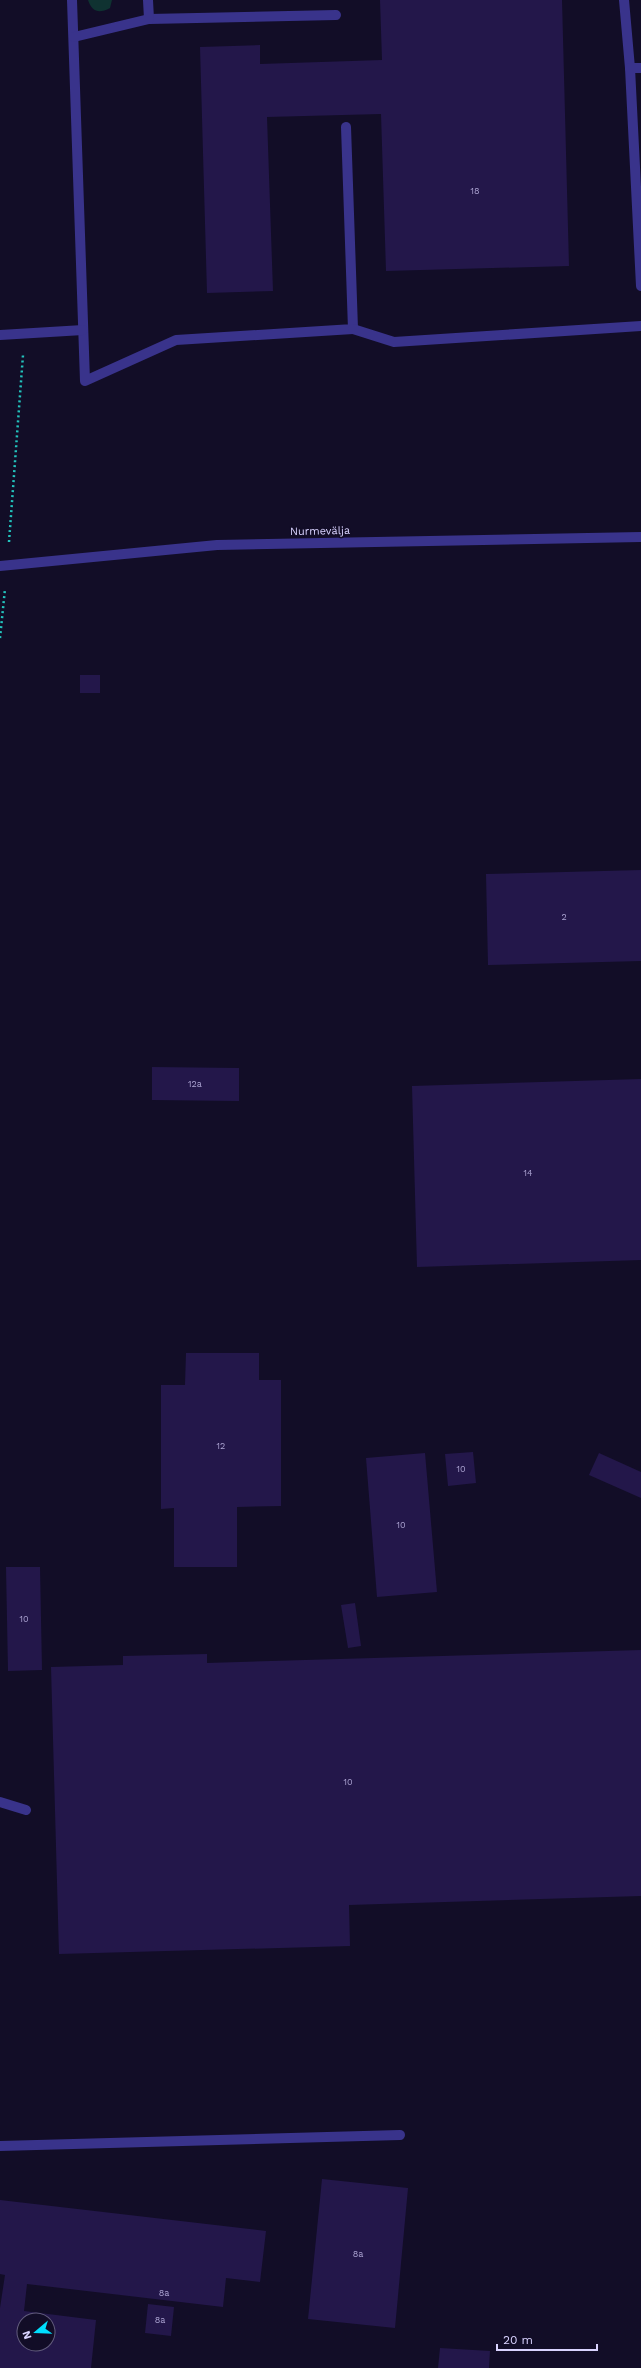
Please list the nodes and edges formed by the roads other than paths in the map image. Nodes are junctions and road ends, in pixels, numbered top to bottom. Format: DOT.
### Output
graph roads {
  1 [pos="72,0"];
  2 [pos="148,0"];
  3 [pos="624,0"];
  4 [pos="336,15"];
  5 [pos="149,19"];
  6 [pos="74,37"];
  7 [pos="630,68"];
  8 [pos="641,68"];
  9 [pos="346,127"];
  10 [pos="641,286"];
  11 [pos="641,326"];
  12 [pos="353,329"];
  13 [pos="83,330"];
  14 [pos="0,335"];
  15 [pos="641,537"];
  16 [pos="4,565"];
  17 [pos="0,1802"];
  18 [pos="26,1810"];
  19 [pos="400,2135"];
  20 [pos="0,2146"];
  1 -- 6 [label="street"];
  2 -- 5 [label="street"];
  3 -- 7 [label="street"];
  4 -- 5 [label="street"];
  5 -- 6 [label="street"];
  6 -- 13 [label="street"];
  7 -- 8 [label="street"];
  7 -- 10 [label="street"];
  9 -- 12 [label="street"];
  11 -- 12 [label="street"];
  12 -- 13 [label="street"];
  13 -- 14 [label="street"];
  15 -- 16 [label="street, Nurmevälja"];
  17 -- 18 [label="street"];
  19 -- 20 [label="street"];
}
